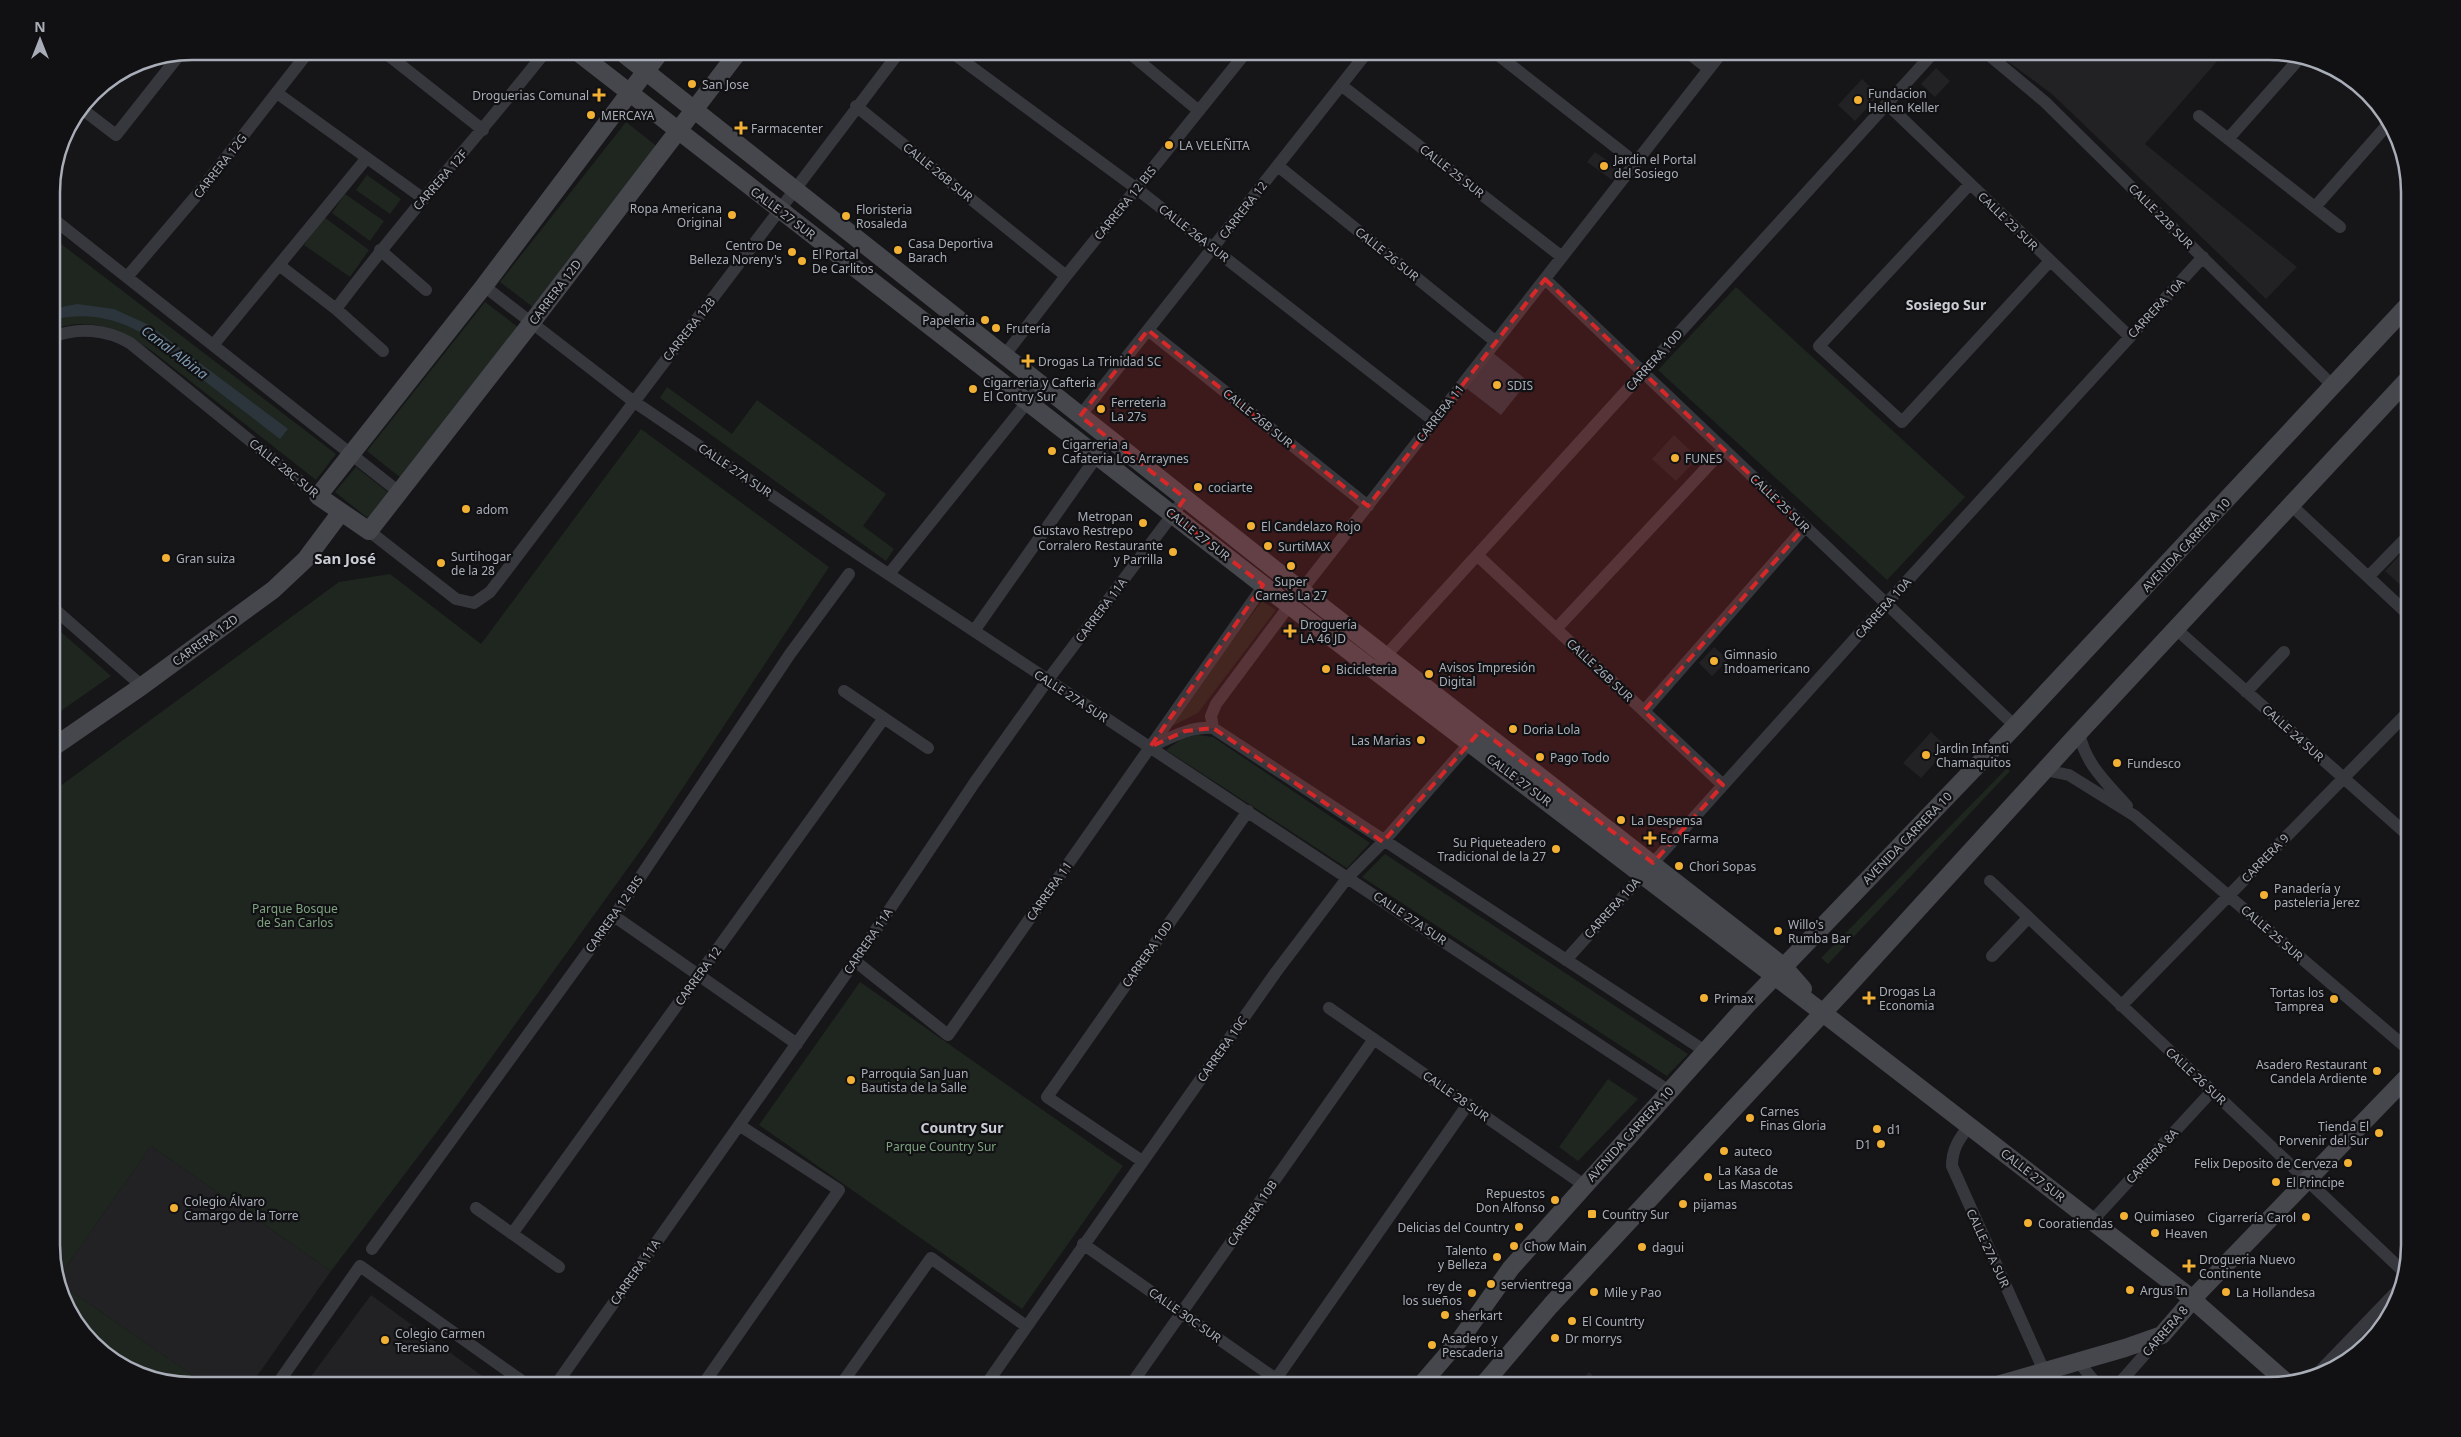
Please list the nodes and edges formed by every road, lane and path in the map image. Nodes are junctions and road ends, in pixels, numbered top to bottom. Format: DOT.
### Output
graph roads {
  1 [pos="302,60"];
  2 [pos="394,60"];
  3 [pos="539,60"];
  4 [pos="587,60"];
  5 [pos="631,60"];
  6 [pos="655,60"];
  7 [pos="731,60"];
  8 [pos="893,60"];
  9 [pos="962,60"];
  10 [pos="1138,60"];
  11 [pos="1240,60"];
  12 [pos="1361,60"];
  13 [pos="1504,60"];
  14 [pos="1698,60"];
  15 [pos="1716,60"];
  16 [pos="1927,60"];
  17 [pos="1995,60"];
  18 [pos="174,62"];
  19 [pos="2296,63"];
  20 [pos="1709,69"];
  21 [pos="646,72"];
  22 [pos="1341,86"];
  23 [pos="277,93"];
  24 [pos="630,95"];
  25 [pos="1887,104"];
  26 [pos="856,106"];
  27 [pos="694,110"];
  28 [pos="1199,111"];
  29 [pos="87,113"];
  30 [pos="2199,116"];
  31 [pos="2384,128"];
  32 [pos="483,130"];
  33 [pos="678,132"];
  34 [pos="2228,139"];
  35 [pos="366,159"];
  36 [pos="1636,163"];
  37 [pos="1278,166"];
  38 [pos="1970,184"];
  39 [pos="1137,189"];
  40 [pos="796,191"];
  41 [pos="424,199"];
  42 [pos="2316,207"];
  43 [pos="780,211"];
  44 [pos="60,224"];
  45 [pos="2340,227"];
  46 [pos="1213,248"];
  47 [pos="380,250"];
  48 [pos="1562,257"];
  49 [pos="2203,257"];
  50 [pos="2050,261"];
  51 [pos="280,265"];
  52 [pos="1066,276"];
  53 [pos="127,278"];
  54 [pos="1545,279"];
  55 [pos="484,286"];
  56 [pos="426,290"];
  57 [pos="336,309"];
  58 [pos="2401,314"];
  59 [pos="532,322"];
  60 [pos="1148,330"];
  61 [pos="60,335"];
  62 [pos="2130,337"];
  63 [pos="1496,342"];
  64 [pos="214,344"];
  65 [pos="383,351"];
  66 [pos="1004,356"];
  67 [pos="1643,372"];
  68 [pos="1041,385"];
  69 [pos="2334,386"];
  70 [pos="2401,387"];
  71 [pos="633,401"];
  72 [pos="1028,402"];
  73 [pos="1080,416"];
  74 [pos="1434,421"];
  75 [pos="1110,439"];
  76 [pos="1724,449"];
  77 [pos="352,454"];
  78 [pos="1098,456"];
  79 [pos="400,492"];
  80 [pos="318,496"];
  81 [pos="1185,498"];
  82 [pos="2291,505"];
  83 [pos="1368,506"];
  84 [pos="341,512"];
  85 [pos="1173,515"];
  86 [pos="1805,527"];
  87 [pos="369,531"];
  88 [pos="2401,543"];
  89 [pos="1477,555"];
  90 [pos="849,574"];
  91 [pos="889,574"];
  92 [pos="2368,577"];
  93 [pos="1264,586"];
  94 [pos="1302,591"];
  95 [pos="474,603"];
  96 [pos="1886,604"];
  97 [pos="1290,606"];
  98 [pos="2401,608"];
  99 [pos="60,613"];
  100 [pos="1556,629"];
  101 [pos="2176,629"];
  102 [pos="974,631"];
  103 [pos="2284,652"];
  104 [pos="1385,656"];
  105 [pos="1373,669"];
  106 [pos="1047,681"];
  107 [pos="142,686"];
  108 [pos="844,691"];
  109 [pos="2246,692"];
  110 [pos="1644,711"];
  111 [pos="884,718"];
  112 [pos="2401,719"];
  113 [pos="2015,726"];
  114 [pos="1213,728"];
  115 [pos="2079,732"];
  116 [pos="1476,736"];
  117 [pos="60,742"];
  118 [pos="1150,747"];
  119 [pos="928,748"];
  120 [pos="2044,770"];
  121 [pos="2343,778"];
  122 [pos="1723,785"];
  123 [pos="1248,811"];
  124 [pos="2135,816"];
  125 [pos="2401,829"];
  126 [pos="1383,842"];
  127 [pos="1648,869"];
  128 [pos="1348,877"];
  129 [pos="1990,882"];
  130 [pos="2228,896"];
  131 [pos="614,916"];
  132 [pos="2028,918"];
  133 [pos="1992,956"];
  134 [pos="1566,960"];
  135 [pos="855,961"];
  136 [pos="1779,971"];
  137 [pos="698,976"];
  138 [pos="2121,1006"];
  139 [pos="1328,1008"];
  140 [pos="1823,1013"];
  141 [pos="1374,1039"];
  142 [pos="2401,1043"];
  143 [pos="797,1044"];
  144 [pos="1705,1051"];
  145 [pos="2401,1083"];
  146 [pos="1669,1091"];
  147 [pos="2212,1091"];
  148 [pos="1468,1104"];
  149 [pos="739,1125"];
  150 [pos="1970,1126"];
  151 [pos="1142,1161"];
  152 [pos="2308,1179"];
  153 [pos="1584,1185"];
  154 [pos="476,1208"];
  155 [pos="2092,1221"];
  156 [pos="512,1234"];
  157 [pos="1083,1244"];
  158 [pos="372,1248"];
  159 [pos="559,1267"];
  160 [pos="2399,1267"];
  161 [pos="2193,1299"];
  162 [pos="2389,1299"];
  163 [pos="1181,1313"];
  164 [pos="1026,1326"];
  165 [pos="2162,1335"];
  166 [pos="2078,1361"];
  167 [pos="2328,1363"];
  168 [pos="2044,1371"];
  169 [pos="2279,1376"];
  170 [pos="282,1377"];
  171 [pos="516,1377"];
  172 [pos="561,1377"];
  173 [pos="708,1377"];
  174 [pos="846,1377"];
  175 [pos="990,1377"];
  176 [pos="1136,1377"];
  177 [pos="1270,1377"];
  178 [pos="1282,1377"];
  179 [pos="1428,1377"];
  180 [pos="1490,1377"];
  181 [pos="2024,1377"];
  182 [pos="2091,1377"];
  183 [pos="2125,1377"];
  1 -- 23 [label="street, CARRERA 12G"];
  2 -- 32 [label="street"];
  3 -- 32 [label="street, CARRERA 12F"];
  4 -- 24 [label="main road, CALLE 27 SUR"];
  5 -- 21 [label="main road, CALLE 27 SUR"];
  6 -- 21 [label="main road"];
  7 -- 27 [label="main road, CARRERA 12D"];
  8 -- 26 [label="street, CARRERA 12B"];
  9 -- 39 [label="street, CALLE 26A SUR"];
  10 -- 28 [label="street"];
  11 -- 28 [label="street, CARRERA 12 BIS"];
  12 -- 22 [label="street, CARRERA 12"];
  13 -- 36 [label="street"];
  14 -- 20 [label="street"];
  15 -- 20 [label="street, CARRERA 11"];
  16 -- 25 [label="street, CARRERA 10D"];
  17 -- 49 [label="street, CALLE 22B SUR"];
  18 -- 29 [label="street"];
  19 -- 34 [label="street"];
  20 -- 36 [label="street, CARRERA 11"];
  21 -- 24 [label="main road"];
  21 -- 27 [label="main road, CALLE 27 SUR"];
  22 -- 37 [label="street, CARRERA 12"];
  22 -- 48 [label="street, CALLE 25 SUR"];
  23 -- 35 [label="street"];
  23 -- 53 [label="street, CARRERA 12G"];
  24 -- 33 [label="main road, CALLE 27 SUR"];
  24 -- 55 [label="main road"];
  25 -- 38 [label="street, CALLE 23 SUR"];
  25 -- 67 [label="street, CARRERA 10D"];
  26 -- 40 [label="street, CARRERA 12B"];
  26 -- 52 [label="street, CALLE 26B SUR"];
  27 -- 33 [label="main road, CARRERA 12D"];
  27 -- 40 [label="main road, CALLE 27 SUR"];
  28 -- 39 [label="street, CARRERA 12 BIS"];
  30 -- 34 [label="street"];
  31 -- 42 [label="street"];
  32 -- 41 [label="street, CARRERA 12F"];
  33 -- 43 [label="main road, CALLE 27 SUR"];
  33 -- 59 [label="main road, CARRERA 12D"];
  34 -- 42 [label="street"];
  35 -- 41 [label="street"];
  35 -- 51 [label="street"];
  36 -- 48 [label="street, CARRERA 11"];
  37 -- 46 [label="street, CARRERA 12"];
  37 -- 63 [label="street, CALLE 26 SUR"];
  38 -- 50 [label="street, CALLE 23 SUR"];
  38 -- 50 [label="street"];
  39 -- 46 [label="street, CALLE 26A SUR"];
  39 -- 52 [label="street, CARRERA 12 BIS"];
  40 -- 43 [label="street, CARRERA 12B"];
  40 -- 66 [label="main road, CALLE 27 SUR"];
  41 -- 47 [label="street, CARRERA 12F"];
  42 -- 45 [label="street"];
  43 -- 71 [label="street, CARRERA 12B"];
  43 -- 72 [label="main road, CALLE 27 SUR"];
  44 -- 53 [label="street"];
  46 -- 60 [label="street, CARRERA 12"];
  46 -- 74 [label="street, CALLE 26A SUR"];
  47 -- 56 [label="street"];
  47 -- 57 [label="street, CARRERA 12F"];
  48 -- 54 [label="street, CARRERA 11"];
  49 -- 62 [label="street, CARRERA 10A"];
  49 -- 69 [label="street, CALLE 22B SUR"];
  50 -- 62 [label="street, CALLE 23 SUR"];
  51 -- 57 [label="street"];
  51 -- 64 [label="street"];
  52 -- 66 [label="street, CARRERA 12 BIS"];
  53 -- 64 [label="street"];
  54 -- 63 [label="street, CARRERA 11"];
  54 -- 67 [label="street, CALLE 25 SUR"];
  55 -- 59 [label="street, CALLE 27A SUR"];
  55 -- 77 [label="main road"];
  57 -- 65 [label="street"];
  58 -- 69 [label="main road, AVENIDA CARRERA 10"];
  59 -- 71 [label="street, CALLE 27A SUR"];
  59 -- 79 [label="main road, CARRERA 12D"];
  60 -- 73 [label="street, CARRERA 12"];
  60 -- 83 [label="street, CALLE 26B SUR"];
  61 -- 80 [label="street, CALLE 28C SUR"];
  62 -- 96 [label="street, CARRERA 10A"];
  63 -- 74 [label="street, CARRERA 11"];
  64 -- 77 [label="street"];
  66 -- 68 [label="main road, CALLE 27 SUR"];
  67 -- 76 [label="street, CALLE 25 SUR"];
  67 -- 89 [label="street, CARRERA 10D"];
  68 -- 72 [label="street"];
  68 -- 73 [label="main road, CALLE 27 SUR"];
  69 -- 113 [label="main road, AVENIDA CARRERA 10"];
  70 -- 82 [label="main road"];
  71 -- 91 [label="street, CALLE 27A SUR"];
  71 -- 95 [label="street, CARRERA 12B"];
  72 -- 78 [label="main road, CALLE 27 SUR"];
  72 -- 91 [label="street"];
  73 -- 75 [label="main road, CALLE 27 SUR"];
  74 -- 83 [label="street, CARRERA 11"];
  75 -- 78 [label="street"];
  75 -- 81 [label="main road, CALLE 27 SUR"];
  76 -- 86 [label="street, CALLE 25 SUR"];
  76 -- 100 [label="street"];
  77 -- 79 [label="street"];
  77 -- 80 [label="main road"];
  78 -- 85 [label="main road, CALLE 27 SUR"];
  78 -- 102 [label="street"];
  79 -- 87 [label="main road, CARRERA 12D"];
  80 -- 84 [label="main road, CALLE 28C SUR"];
  81 -- 85 [label="street, CARRERA 11A"];
  81 -- 94 [label="main road, CALLE 27 SUR"];
  82 -- 92 [label="street"];
  82 -- 101 [label="main road"];
  83 -- 94 [label="street, CARRERA 11"];
  84 -- 87 [label="main road, CALLE 28C SUR"];
  84 -- 107 [label="main road, CARRERA 12D"];
  85 -- 93 [label="main road, CALLE 27 SUR"];
  85 -- 106 [label="street, CARRERA 11A"];
  86 -- 96 [label="street, CALLE 25 SUR"];
  86 -- 110 [label="street"];
  87 -- 95 [label="street, CALLE 28C SUR"];
  88 -- 92 [label="street"];
  89 -- 100 [label="street, CALLE 26B SUR"];
  89 -- 104 [label="street, CARRERA 10D"];
  90 -- 131 [label="street, CARRERA 12 BIS"];
  91 -- 102 [label="street, CALLE 27A SUR"];
  92 -- 98 [label="street"];
  93 -- 97 [label="main road, CALLE 27 SUR"];
  93 -- 118 [label="street, CARRERA 11"];
  94 -- 97 [label="street, CARRERA 11"];
  94 -- 104 [label="main road, CALLE 27 SUR"];
  96 -- 113 [label="street, CALLE 25 SUR"];
  96 -- 122 [label="street, CARRERA 10A"];
  97 -- 105 [label="main road, CALLE 27 SUR"];
  97 -- 114 [label="street, CARRERA 11"];
  99 -- 107 [label="street"];
  100 -- 110 [label="street, CALLE 26B SUR"];
  101 -- 109 [label="street, CALLE 24 SUR"];
  101 -- 115 [label="main road"];
  102 -- 106 [label="street, CALLE 27A SUR"];
  103 -- 109 [label="street"];
  104 -- 105 [label="street, CARRERA 10D"];
  104 -- 116 [label="main road, CALLE 27 SUR"];
  105 -- 116 [label="main road, CALLE 27 SUR"];
  106 -- 118 [label="street, CALLE 27A SUR"];
  106 -- 135 [label="street, CARRERA 11A"];
  107 -- 117 [label="main road, CARRERA 12D"];
  108 -- 111 [label="street"];
  109 -- 121 [label="street, CALLE 24 SUR"];
  110 -- 122 [label="street, CALLE 26B SUR"];
  111 -- 119 [label="street"];
  111 -- 137 [label="street, CARRERA 12"];
  112 -- 121 [label="street, CARRERA 9"];
  113 -- 136 [label="main road, AVENIDA CARRERA 10"];
  114 -- 118 [label="street"];
  114 -- 126 [label="street"];
  115 -- 120 [label="main road"];
  115 -- 124 [label="street, CALLE 25 SUR"];
  116 -- 126 [label="street, CARRERA 10C"];
  116 -- 127 [label="main road, CALLE 27 SUR"];
  118 -- 123 [label="street, CALLE 27A SUR"];
  118 -- 135 [label="street, CARRERA 11"];
  120 -- 124 [label="street, CALLE 25 SUR"];
  120 -- 140 [label="main road"];
  121 -- 125 [label="street, CALLE 24 SUR"];
  121 -- 130 [label="street, CARRERA 9"];
  122 -- 127 [label="street, CARRERA 10A"];
  123 -- 128 [label="street, CALLE 27A SUR"];
  123 -- 151 [label="street, CARRERA 10D"];
  124 -- 130 [label="street, CALLE 25 SUR"];
  126 -- 128 [label="street, CARRERA 10C"];
  126 -- 134 [label="street"];
  127 -- 134 [label="street, CARRERA 10A"];
  127 -- 136 [label="main road, CALLE 27 SUR"];
  128 -- 146 [label="street, CALLE 27A SUR"];
  128 -- 151 [label="street, CARRERA 10C"];
  129 -- 132 [label="street, CALLE 26 SUR"];
  130 -- 138 [label="street, CARRERA 9"];
  130 -- 142 [label="street, CALLE 25 SUR"];
  131 -- 137 [label="street"];
  131 -- 158 [label="street, CARRERA 12 BIS"];
  132 -- 133 [label="street"];
  132 -- 138 [label="street, CALLE 26 SUR"];
  134 -- 144 [label="street"];
  135 -- 143 [label="street, CARRERA 11A"];
  136 -- 140 [label="main road, CALLE 27 SUR"];
  136 -- 144 [label="main road, AVENIDA CARRERA 10"];
  137 -- 143 [label="street"];
  137 -- 156 [label="street, CARRERA 12"];
  138 -- 147 [label="street, CALLE 26 SUR"];
  139 -- 141 [label="street, CALLE 28 SUR"];
  140 -- 150 [label="main road, CALLE 27 SUR"];
  140 -- 180 [label="main road"];
  141 -- 148 [label="street, CALLE 28 SUR"];
  141 -- 163 [label="street, CARRERA 10B"];
  143 -- 149 [label="street, CARRERA 11A"];
  144 -- 146 [label="main road, AVENIDA CARRERA 10"];
  145 -- 152 [label="main road, CARRERA 8"];
  146 -- 153 [label="main road, AVENIDA CARRERA 10"];
  147 -- 152 [label="street, CALLE 26 SUR"];
  147 -- 155 [label="street, CARRERA 8A"];
  148 -- 153 [label="street, CALLE 28 SUR"];
  148 -- 178 [label="street"];
  149 -- 172 [label="street, CARRERA 11A"];
  149 -- 173 [label="street"];
  150 -- 155 [label="main road, CALLE 27 SUR"];
  150 -- 168 [label="street, CALLE 27A SUR"];
  151 -- 157 [label="street, CARRERA 10C"];
  152 -- 160 [label="street, CALLE 26 SUR"];
  152 -- 161 [label="main road, CARRERA 8"];
  153 -- 179 [label="main road, AVENIDA CARRERA 10"];
  154 -- 156 [label="street"];
  155 -- 161 [label="main road, CALLE 27 SUR"];
  156 -- 159 [label="street"];
  157 -- 163 [label="street, CALLE 30C SUR"];
  157 -- 164 [label="street, CARRERA 10C"];
  161 -- 165 [label="main road, CARRERA 8"];
  161 -- 169 [label="main road, CALLE 27 SUR"];
  162 -- 167 [label="street"];
  163 -- 176 [label="street, CARRERA 10B"];
  163 -- 177 [label="street, CALLE 30C SUR"];
  164 -- 174 [label="street"];
  164 -- 175 [label="street, CARRERA 10C"];
  165 -- 166 [label="main road"];
  165 -- 183 [label="street, CARRERA 8"];
  166 -- 168 [label="main road"];
  166 -- 182 [label="street"];
  168 -- 181 [label="main road"];
  170 -- 171 [label="street"];
}
